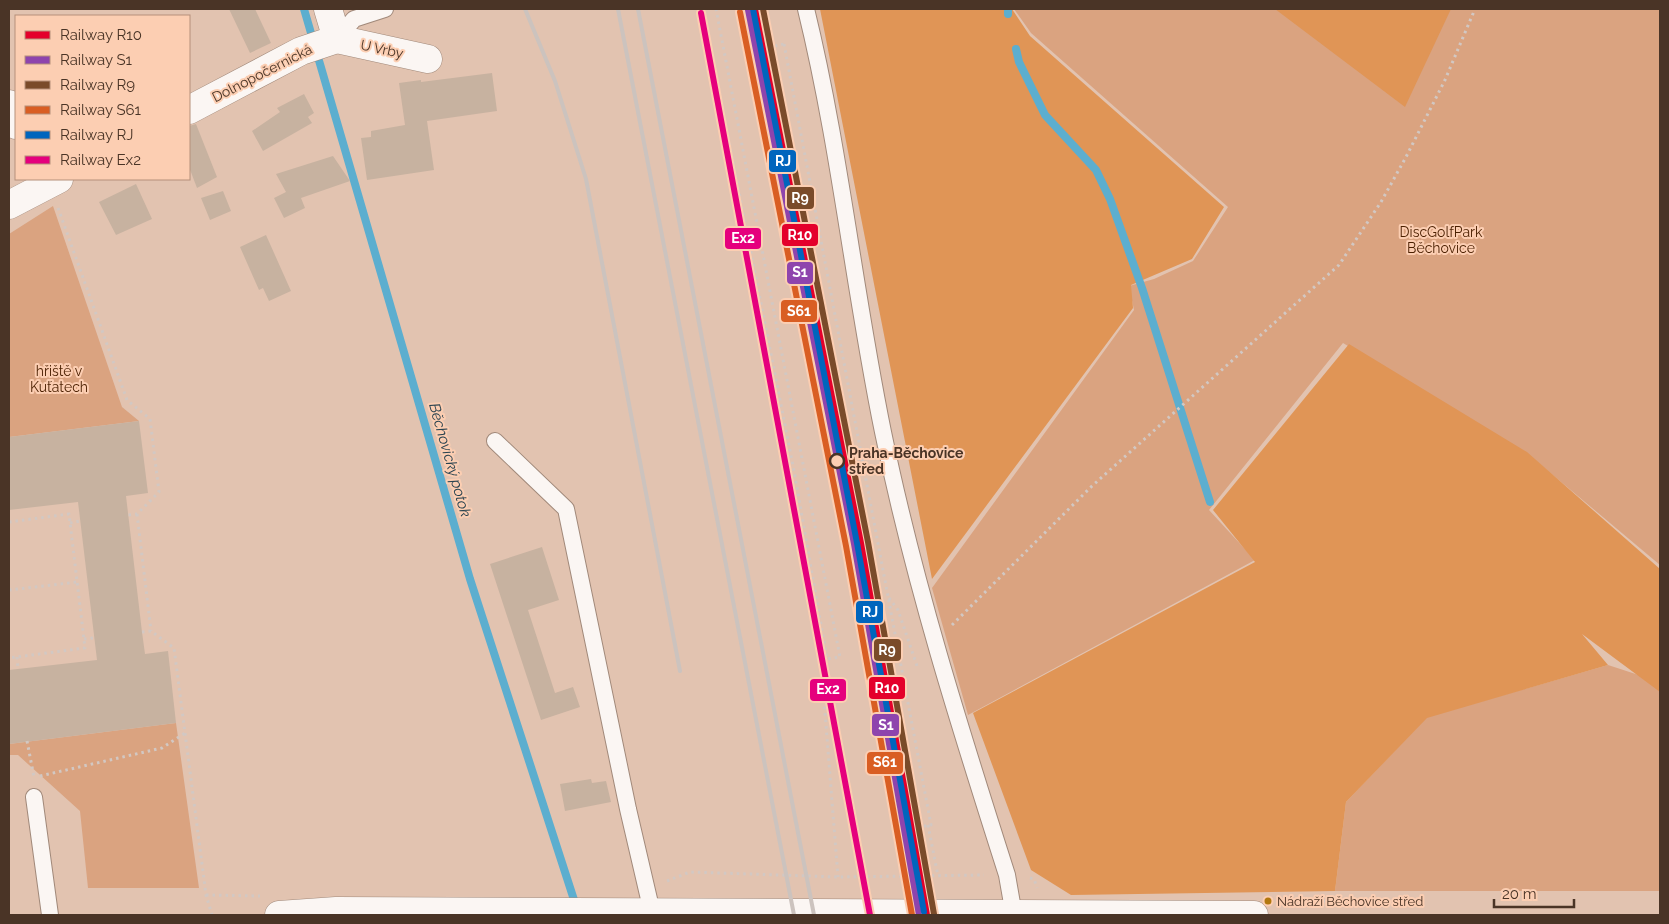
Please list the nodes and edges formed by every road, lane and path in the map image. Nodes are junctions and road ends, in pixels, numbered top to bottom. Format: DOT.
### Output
graph roads {
  1 [pos="328,9"];
  2 [pos="386,9"];
  3 [pos="704,9"];
  4 [pos="716,9"];
  5 [pos="806,9"];
  6 [pos="1475,9"];
  7 [pos="320,44"];
  8 [pos="428,59"];
  9 [pos="9,104"];
  10 [pos="190,109"];
  11 [pos="15,122"];
  12 [pos="45,182"];
  13 [pos="9,204"];
  14 [pos="495,441"];
  15 [pos="137,514"];
  16 [pos="128,515"];
  17 [pos="80,521"];
  18 [pos="9,522"];
  19 [pos="70,523"];
  20 [pos="77,582"];
  21 [pos="9,590"];
  22 [pos="150,631"];
  23 [pos="142,632"];
  24 [pos="94,638"];
  25 [pos="84,639"];
  26 [pos="824,643"];
  27 [pos="934,643"];
  28 [pos="17,656"];
  29 [pos="9,658"];
  30 [pos="18,669"];
  31 [pos="185,733"];
  32 [pos="27,741"];
  33 [pos="34,797"];
  34 [pos="928,825"];
  35 [pos="690,872"];
  36 [pos="1007,875"];
  37 [pos="938,876"];
  38 [pos="838,877"];
  39 [pos="1386,901"];
  40 [pos="1261,908"];
  41 [pos="652,912"];
  42 [pos="336,913"];
  43 [pos="1014,914"];
  44 [pos="50,915"];
  45 [pos="212,915"];
  46 [pos="279,915"];
  1 -- 7 [label="street"];
  2 -- 7 [label="lane"];
  3 -- 26 [label="path"];
  4 -- 26 [label="path"];
  5 -- 27 [label="lane"];
  6 -- 27 [label="path"];
  7 -- 8 [label="street, U Vrby"];
  7 -- 10 [label="street, Dolnopočernická"];
  9 -- 11 [label="street"];
  12 -- 13 [label="street"];
  12 -- 15 [label="path"];
  14 -- 41 [label="lane"];
  15 -- 16 [label="path"];
  15 -- 22 [label="path"];
  17 -- 19 [label="path"];
  18 -- 19 [label="path"];
  19 -- 20 [label="path"];
  20 -- 21 [label="path"];
  20 -- 25 [label="path"];
  22 -- 23 [label="path"];
  22 -- 31 [label="path"];
  24 -- 25 [label="path"];
  25 -- 28 [label="path"];
  26 -- 38 [label="path"];
  27 -- 36 [label="lane"];
  28 -- 29 [label="path"];
  28 -- 30 [label="path"];
  31 -- 32 [label="path"];
  31 -- 45 [label="path"];
  33 -- 44 [label="lane"];
  34 -- 34 [label="path"];
  34 -- 37 [label="path"];
  35 -- 38 [label="path"];
  36 -- 37 [label="path"];
  36 -- 43 [label="lane"];
  37 -- 38 [label="path"];
  39 -- 40 [label="path"];
  40 -- 43 [label="street"];
  41 -- 42 [label="street"];
  41 -- 43 [label="street"];
  42 -- 46 [label="street"];
}
